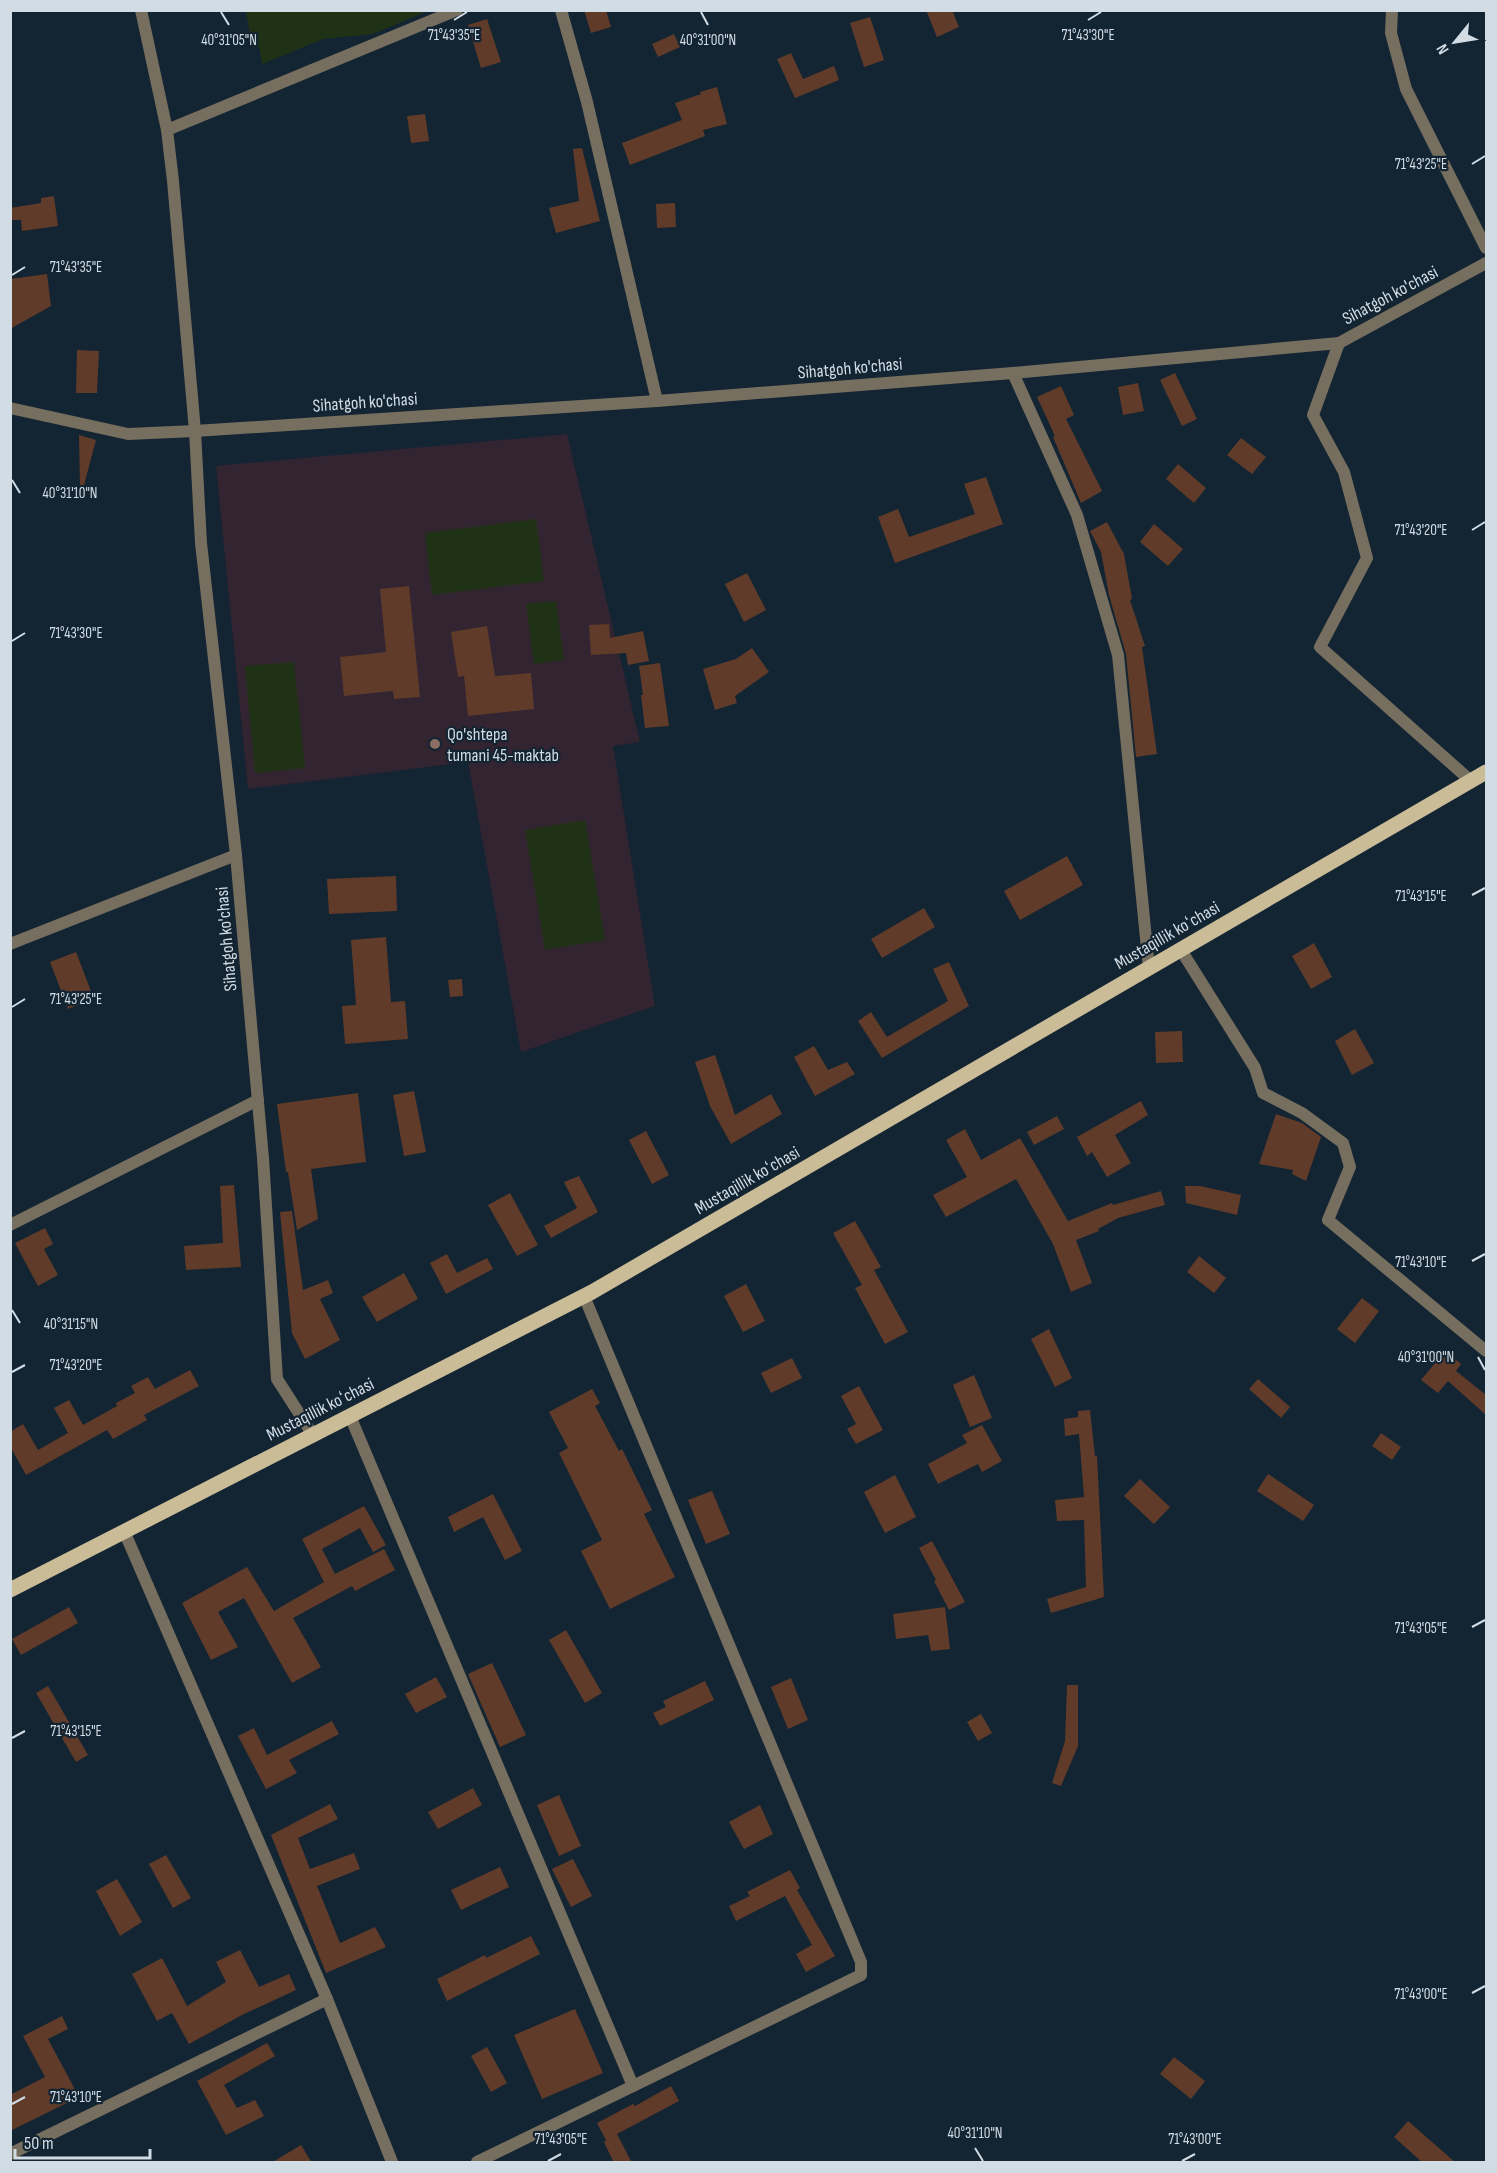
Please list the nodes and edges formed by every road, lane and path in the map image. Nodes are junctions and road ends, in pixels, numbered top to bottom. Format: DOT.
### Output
graph roads {
  1 [pos="141,10"];
  2 [pos="458,10"];
  3 [pos="561,10"];
  4 [pos="1392,10"];
  5 [pos="167,130"];
  6 [pos="1486,248"];
  7 [pos="1486,263"];
  8 [pos="1339,343"];
  9 [pos="1013,373"];
  10 [pos="657,402"];
  11 [pos="10,408"];
  12 [pos="195,431"];
  13 [pos="1486,772"];
  14 [pos="1471,781"];
  15 [pos="236,855"];
  16 [pos="10,944"];
  17 [pos="1181,950"];
  18 [pos="1149,969"];
  19 [pos="258,1100"];
  20 [pos="10,1225"];
  21 [pos="584,1296"];
  22 [pos="1486,1350"];
  23 [pos="350,1416"];
  24 [pos="313,1435"];
  25 [pos="124,1532"];
  26 [pos="10,1590"];
  27 [pos="327,1999"];
  28 [pos="633,2086"];
  29 [pos="10,2154"];
  30 [pos="392,2163"];
  31 [pos="477,2163"];
  1 -- 5 [label="street, Sihatgoh ko'chasi"];
  2 -- 5 [label="street"];
  3 -- 10 [label="street"];
  4 -- 6 [label="street"];
  5 -- 12 [label="street, Sihatgoh ko'chasi"];
  7 -- 8 [label="street, Sihatgoh ko'chasi"];
  8 -- 9 [label="street, Sihatgoh ko'chasi"];
  8 -- 14 [label="street"];
  9 -- 10 [label="street, Sihatgoh ko'chasi"];
  9 -- 18 [label="street"];
  10 -- 12 [label="street, Sihatgoh ko'chasi"];
  11 -- 12 [label="street, Sihatgoh ko'chasi"];
  12 -- 15 [label="street, Sihatgoh ko'chasi"];
  13 -- 14 [label="main road, Mustaqillik koʻchasi"];
  14 -- 17 [label="main road, Mustaqillik koʻchasi"];
  15 -- 16 [label="street"];
  15 -- 19 [label="street, Sihatgoh ko'chasi"];
  17 -- 18 [label="main road, Mustaqillik koʻchasi"];
  17 -- 22 [label="street"];
  18 -- 21 [label="main road, Mustaqillik koʻchasi"];
  19 -- 20 [label="street"];
  19 -- 24 [label="street, Sihatgoh ko'chasi"];
  21 -- 23 [label="main road, Mustaqillik koʻchasi"];
  21 -- 28 [label="street"];
  23 -- 24 [label="main road, Mustaqillik koʻchasi"];
  23 -- 28 [label="street"];
  24 -- 25 [label="main road, Mustaqillik koʻchasi"];
  25 -- 26 [label="main road, Mustaqillik koʻchasi"];
  25 -- 27 [label="street"];
  27 -- 29 [label="street"];
  27 -- 30 [label="street"];
  28 -- 31 [label="street"];
}
